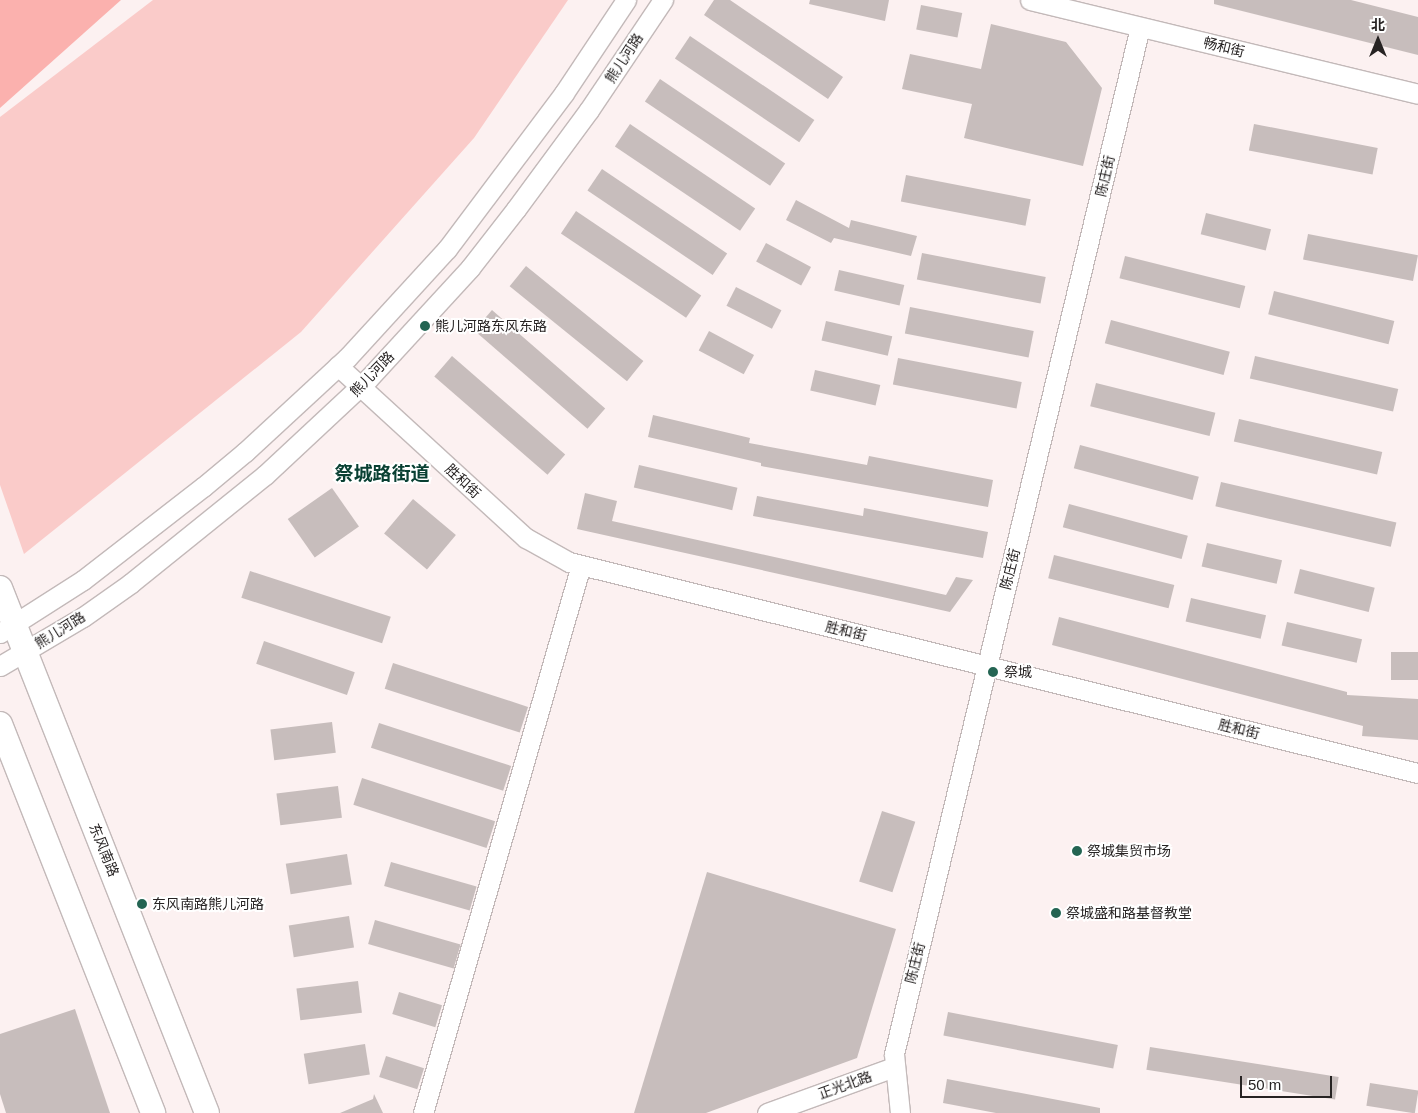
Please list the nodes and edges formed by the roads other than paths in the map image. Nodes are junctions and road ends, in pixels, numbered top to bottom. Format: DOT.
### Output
graph roads {
  1 [pos="626,0"];
  2 [pos="662,0"];
  3 [pos="1030,0"];
  4 [pos="1140,27"];
  5 [pos="1418,94"];
  6 [pos="338,366"];
  7 [pos="360,386"];
  8 [pos="581,565"];
  9 [pos="0,588"];
  10 [pos="7,629"];
  11 [pos="25,651"];
  12 [pos="0,666"];
  13 [pos="987,666"];
  14 [pos="0,724"];
  15 [pos="1418,773"];
  16 [pos="894,1068"];
  17 [pos="153,1113"];
  18 [pos="207,1113"];
  19 [pos="423,1113"];
  20 [pos="767,1113"];
  21 [pos="900,1113"];
  1 -- 6 [label="street"];
  2 -- 7 [label="street, 熊儿河路"];
  3 -- 4 [label="street, 畅和街"];
  4 -- 5 [label="street, 畅和街"];
  4 -- 13 [label="street, 陈庄街"];
  6 -- 7 [label="street, 胜和街"];
  6 -- 10 [label="street"];
  7 -- 8 [label="street, 胜和街"];
  7 -- 11 [label="street, 熊儿河路"];
  8 -- 13 [label="street, 胜和街"];
  8 -- 19 [label="street"];
  9 -- 10 [label="main road, 东风南路"];
  10 -- 11 [label="main road, 东风南路"];
  11 -- 12 [label="street, 熊儿河路"];
  11 -- 18 [label="main road, 东风南路"];
  13 -- 15 [label="street, 胜和街"];
  13 -- 16 [label="street, 陈庄街"];
  14 -- 17 [label="main road"];
  16 -- 20 [label="street, 正光北路"];
  16 -- 21 [label="street, 陈庄街"];
}
